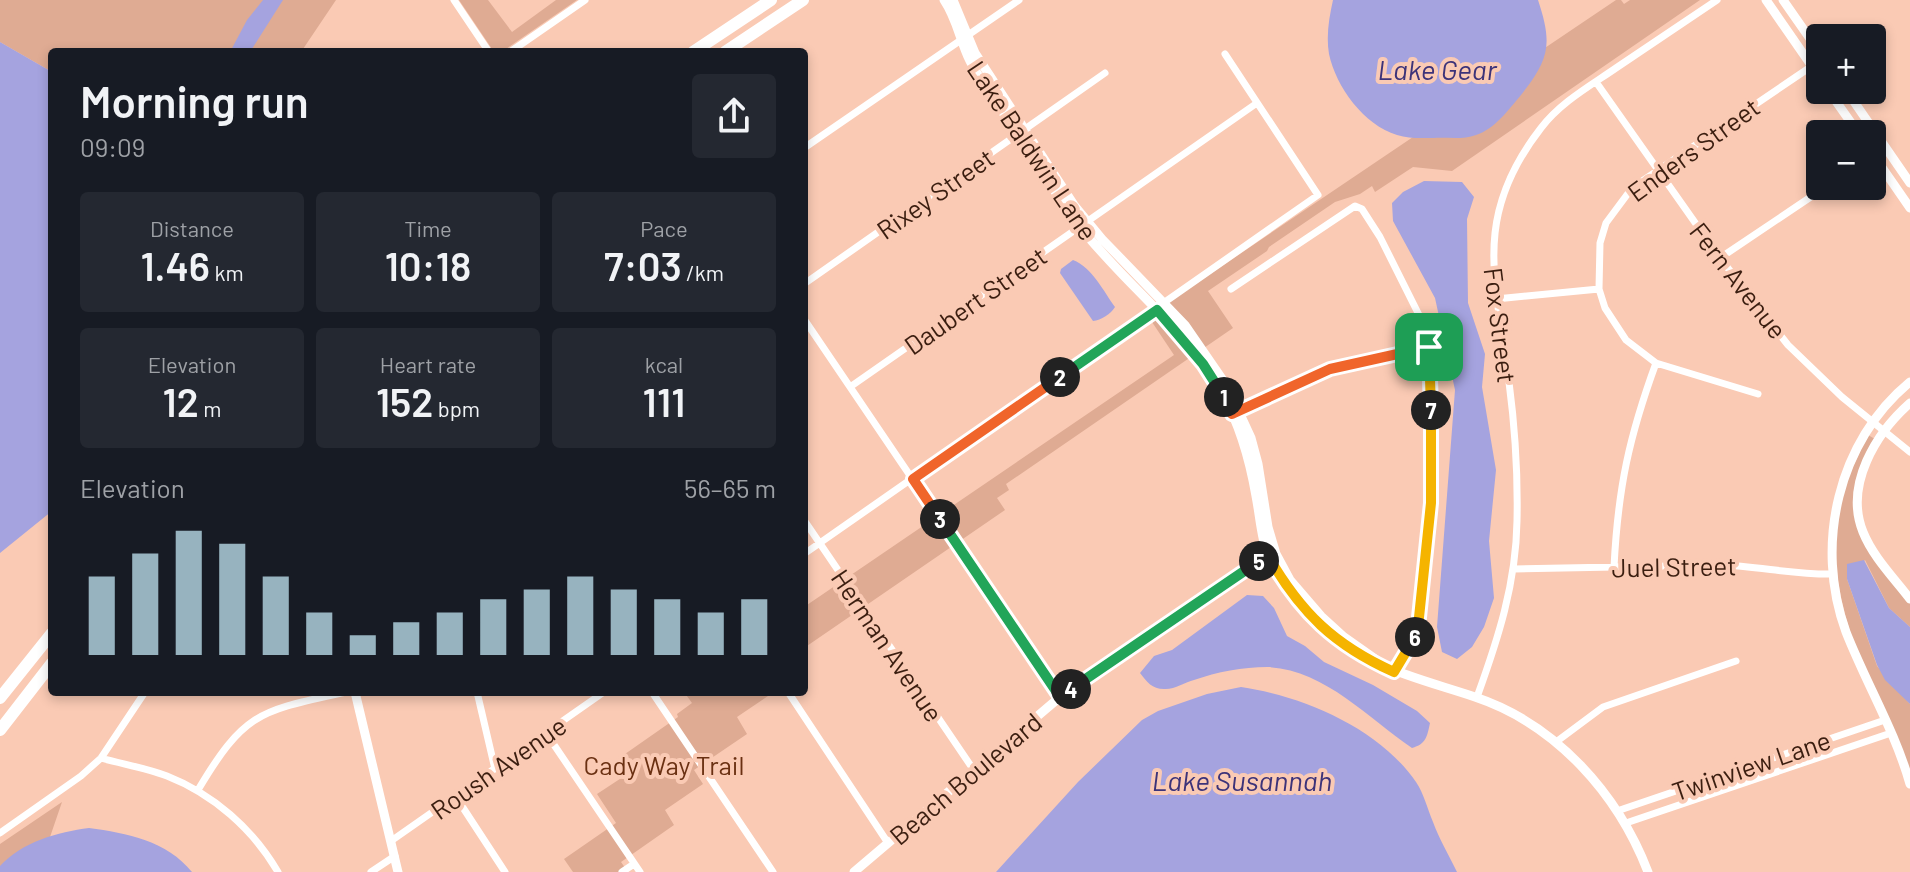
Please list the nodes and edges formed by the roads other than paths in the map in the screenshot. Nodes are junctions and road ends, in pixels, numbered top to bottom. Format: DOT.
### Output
graph roads {
  1 [pos="454,0"];
  2 [pos="585,0"];
  3 [pos="771,0"];
  4 [pos="803,0"];
  5 [pos="944,0"];
  6 [pos="953,0"];
  7 [pos="1019,0"];
  8 [pos="1717,0"];
  9 [pos="1766,0"];
  10 [pos="1783,0"];
  11 [pos="782,14"];
  12 [pos="1806,33"];
  13 [pos="965,36"];
  14 [pos="486,48"];
  15 [pos="516,48"];
  16 [pos="699,48"];
  17 [pos="731,48"];
  18 [pos="1225,54"];
  19 [pos="1806,57"];
  20 [pos="1806,70"];
  21 [pos="1105,73"];
  22 [pos="1596,82"];
  23 [pos="1257,103"];
  24 [pos="1020,132"];
  25 [pos="808,145"];
  26 [pos="1886,147"];
  27 [pos="1656,170"];
  28 [pos="1886,174"];
  29 [pos="1910,183"];
  30 [pos="1806,200"];
  31 [pos="1910,208"];
  32 [pos="1083,224"];
  33 [pos="1720,258"];
  34 [pos="808,281"];
  35 [pos="1231,289"];
  36 [pos="1599,289"];
  37 [pos="1496,299"];
  38 [pos="1161,307"];
  39 [pos="808,325"];
  40 [pos="1429,347"];
  41 [pos="1656,363"];
  42 [pos="1910,382"];
  43 [pos="850,387"];
  44 [pos="1758,394"];
  45 [pos="1910,403"];
  46 [pos="1236,413"];
  47 [pos="1871,423"];
  48 [pos="1882,432"];
  49 [pos="1910,452"];
  50 [pos="913,479"];
  51 [pos="808,526"];
  52 [pos="820,543"];
  53 [pos="808,551"];
  54 [pos="1272,555"];
  55 [pos="1614,567"];
  56 [pos="1514,569"];
  57 [pos="1833,574"];
  58 [pos="1910,599"];
  59 [pos="48,638"];
  60 [pos="48,655"];
  61 [pos="1736,661"];
  62 [pos="48,668"];
  63 [pos="1394,672"];
  64 [pos="142,696"];
  65 [pos="328,696"];
  66 [pos="356,696"];
  67 [pos="478,696"];
  68 [pos="594,696"];
  69 [pos="655,696"];
  70 [pos="791,696"];
  71 [pos="1060,697"];
  72 [pos="1477,697"];
  73 [pos="0,698"];
  74 [pos="10,716"];
  75 [pos="1885,720"];
  76 [pos="0,730"];
  77 [pos="546,733"];
  78 [pos="1891,733"];
  79 [pos="1556,742"];
  80 [pos="101,758"];
  81 [pos="495,769"];
  82 [pos="973,769"];
  83 [pos="1910,784"];
  84 [pos="198,790"];
  85 [pos="456,797"];
  86 [pos="1617,811"];
  87 [pos="1626,823"];
  88 [pos="0,833"];
  89 [pos="391,841"];
  90 [pos="888,843"];
  91 [pos="395,856"];
  92 [pos="634,864"];
  93 [pos="278,872"];
  94 [pos="371,872"];
  95 [pos="398,872"];
  96 [pos="505,872"];
  97 [pos="622,872"];
  98 [pos="640,872"];
  99 [pos="773,872"];
  100 [pos="854,872"];
  101 [pos="1648,872"];
  1 -- 14 [label="street"];
  2 -- 15 [label="street"];
  3 -- 11 [label="street"];
  3 -- 16 [label="highway"];
  4 -- 11 [label="highway"];
  5 -- 13 [label="street, Lake Baldwin Lane"];
  6 -- 13 [label="street, Lake Baldwin Lane"];
  7 -- 13 [label="street"];
  8 -- 22 [label="street, Fox Street"];
  9 -- 19 [label="street"];
  10 -- 12 [label="street"];
  11 -- 17 [label="highway"];
  13 -- 24 [label="street, Lake Baldwin Lane"];
  13 -- 25 [label="street"];
  18 -- 23 [label="street"];
  20 -- 27 [label="street, Enders Street"];
  21 -- 24 [label="street, Rixey Street"];
  22 -- 27 [label="street, Fern Avenue"];
  22 -- 37 [label="street, Fox Street"];
  23 -- 32 [label="street, Daubert Street"];
  23 -- 38 [label="street"];
  24 -- 32 [label="street, Lake Baldwin Lane"];
  24 -- 34 [label="street, Rixey Street"];
  26 -- 29 [label="street"];
  27 -- 33 [label="street, Fern Avenue"];
  27 -- 36 [label="street, Enders Street"];
  28 -- 31 [label="street"];
  30 -- 33 [label="street"];
  32 -- 38 [label="street, Lake Baldwin Lane"];
  32 -- 43 [label="street, Daubert Street"];
  33 -- 47 [label="street, Fern Avenue"];
  35 -- 40 [label="street"];
  36 -- 37 [label="street"];
  36 -- 41 [label="street, Enders Street"];
  37 -- 56 [label="street, Fox Street"];
  38 -- 46 [label="street, Lake Baldwin Lane"];
  38 -- 50 [label="street"];
  39 -- 43 [label="street"];
  40 -- 46 [label="street"];
  40 -- 63 [label="street"];
  41 -- 44 [label="street, Enders Street"];
  41 -- 55 [label="street"];
  42 -- 47 [label="street"];
  43 -- 50 [label="street"];
  45 -- 48 [label="street"];
  46 -- 54 [label="street, Lake Baldwin Lane"];
  47 -- 48 [label="street, Fern Avenue"];
  47 -- 57 [label="street"];
  48 -- 49 [label="street, Fern Avenue"];
  48 -- 58 [label="street"];
  50 -- 52 [label="street"];
  50 -- 71 [label="street"];
  51 -- 52 [label="street, Herman Avenue"];
  52 -- 53 [label="street"];
  52 -- 82 [label="street, Herman Avenue"];
  54 -- 63 [label="street, Lake Baldwin Lane"];
  54 -- 71 [label="street, Beach Boulevard"];
  55 -- 56 [label="street, Juel Street"];
  55 -- 57 [label="street, Juel Street"];
  56 -- 72 [label="street, Fox Street"];
  57 -- 75 [label="street"];
  59 -- 73 [label="highway"];
  60 -- 74 [label="highway"];
  61 -- 79 [label="street"];
  62 -- 74 [label="highway"];
  63 -- 72 [label="street, Lake Baldwin Lane"];
  64 -- 80 [label="street"];
  65 -- 84 [label="street"];
  66 -- 89 [label="street"];
  67 -- 81 [label="street"];
  68 -- 77 [label="street, Roush Avenue"];
  69 -- 99 [label="street"];
  70 -- 90 [label="street"];
  71 -- 82 [label="street, Beach Boulevard"];
  72 -- 79 [label="street, Lake Baldwin Lane"];
  74 -- 76 [label="highway"];
  75 -- 78 [label="street"];
  75 -- 86 [label="street, Twinview Lane"];
  77 -- 81 [label="street, Roush Avenue"];
  77 -- 92 [label="street"];
  78 -- 83 [label="street"];
  78 -- 87 [label="street, Twinview Lane"];
  79 -- 86 [label="street, Lake Baldwin Lane"];
  80 -- 84 [label="street"];
  80 -- 88 [label="street"];
  81 -- 85 [label="street, Roush Avenue"];
  82 -- 90 [label="street, Beach Boulevard"];
  84 -- 93 [label="street"];
  85 -- 89 [label="street, Roush Avenue"];
  85 -- 96 [label="street"];
  86 -- 87 [label="street, Lake Baldwin Lane"];
  87 -- 101 [label="street, Lake Baldwin Lane"];
  89 -- 91 [label="street"];
  90 -- 100 [label="street, Beach Boulevard"];
  91 -- 94 [label="street"];
  91 -- 95 [label="street"];
  92 -- 97 [label="street"];
  92 -- 98 [label="street"];
}
